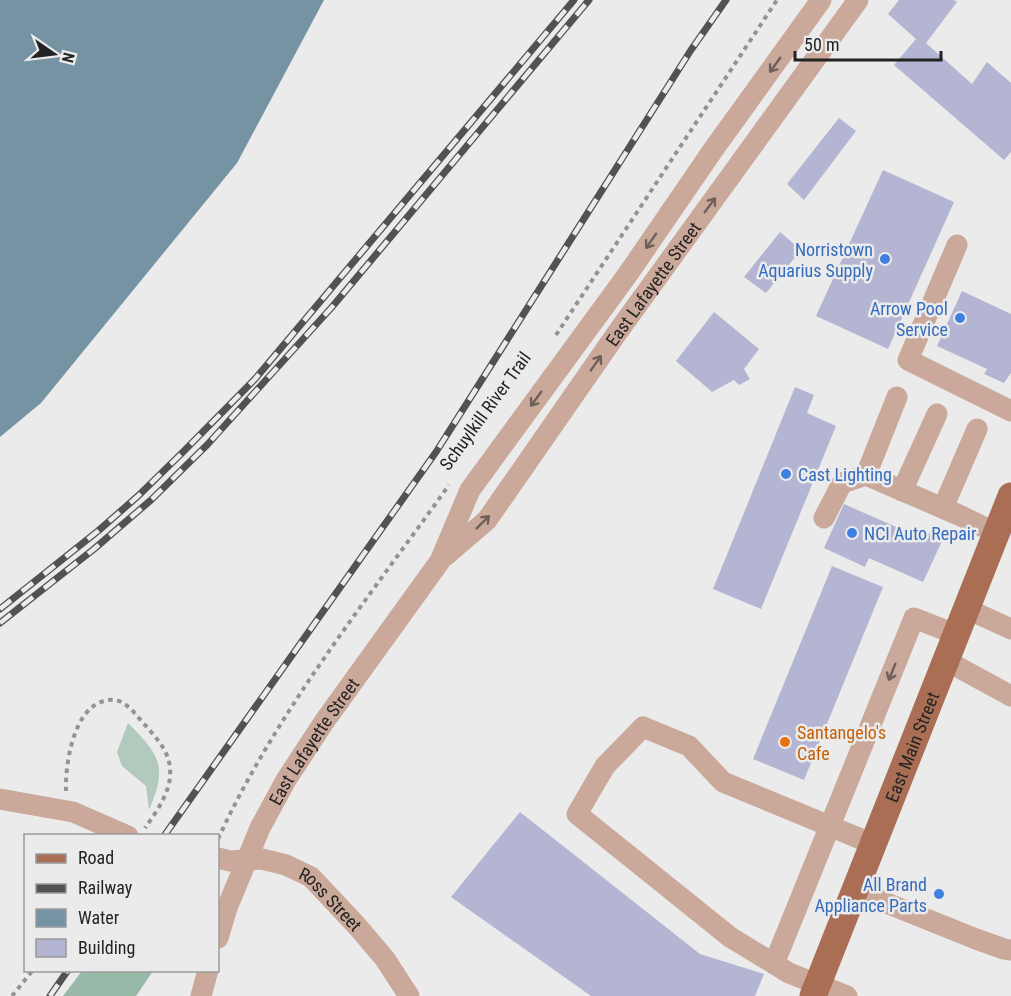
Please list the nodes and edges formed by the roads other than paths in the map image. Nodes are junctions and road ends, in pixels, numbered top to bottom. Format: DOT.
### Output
graph roads {
  1 [pos="821,0"];
  2 [pos="858,0"];
  3 [pos="957,245"];
  4 [pos="897,397"];
  5 [pos="1011,411"];
  6 [pos="937,414"];
  7 [pos="977,429"];
  8 [pos="866,475"];
  9 [pos="902,490"];
  10 [pos="1011,496"];
  11 [pos="943,508"];
  12 [pos="824,518"];
  13 [pos="1000,541"];
  14 [pos="440,561"];
  15 [pos="966,608"];
  16 [pos="1011,629"];
  17 [pos="955,634"];
  18 [pos="945,660"];
  19 [pos="1011,696"];
  20 [pos="0,798"];
  21 [pos="830,826"];
  22 [pos="137,832"];
  23 [pos="873,844"];
  24 [pos="219,858"];
  25 [pos="854,890"];
  26 [pos="219,935"];
  27 [pos="1011,950"];
  28 [pos="774,964"];
  29 [pos="207,972"];
  30 [pos="815,990"];
  31 [pos="201,996"];
  32 [pos="409,996"];
  33 [pos="847,996"];
  1 -- 14 [label="street, East Lafayette Street, one-way"];
  14 -- 2 [label="street, East Lafayette Street, one-way"];
  3 -- 5 [label="street"];
  4 -- 8 [label="street"];
  6 -- 9 [label="street"];
  7 -- 11 [label="street"];
  8 -- 9 [label="street"];
  8 -- 12 [label="street"];
  9 -- 11 [label="street"];
  10 -- 13 [label="main road, East Main Street"];
  11 -- 13 [label="street"];
  13 -- 15 [label="main road, East Main Street"];
  14 -- 26 [label="street, East Lafayette Street, bridge"];
  15 -- 16 [label="street"];
  15 -- 17 [label="main road, East Main Street"];
  17 -- 18 [label="main road, East Main Street"];
  17 -- 21 [label="street, one-way"];
  18 -- 19 [label="street"];
  18 -- 23 [label="main road, East Main Street"];
  20 -- 22 [label="street"];
  21 -- 23 [label="street"];
  21 -- 28 [label="street"];
  21 -- 28 [label="street"];
  23 -- 25 [label="main road, East Main Street"];
  24 -- 32 [label="street, Ross Street"];
  25 -- 27 [label="street"];
  25 -- 30 [label="main road, East Main Street"];
  28 -- 30 [label="street"];
  29 -- 31 [label="street"];
  30 -- 33 [label="street"];
}
